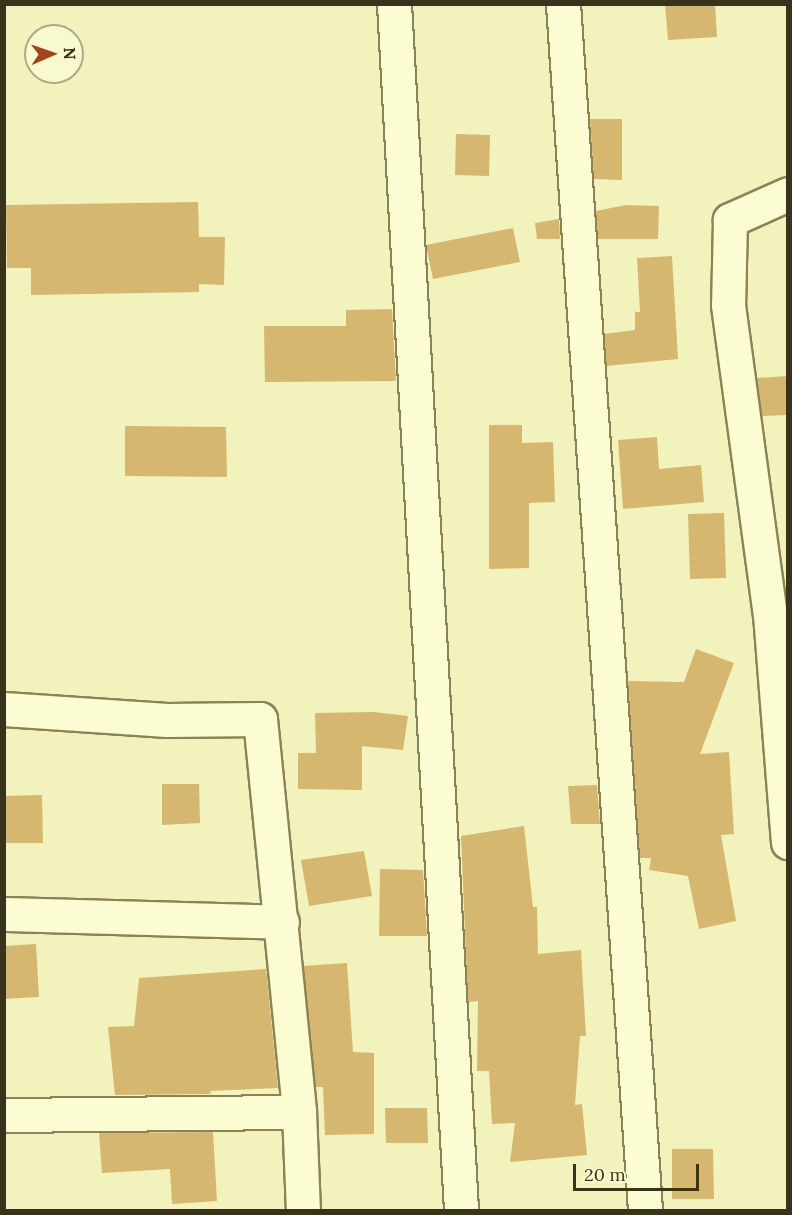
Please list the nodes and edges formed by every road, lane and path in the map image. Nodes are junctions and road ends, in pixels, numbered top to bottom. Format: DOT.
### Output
graph roads {
  1 [pos="394,4"];
  2 [pos="563,4"];
  3 [pos="788,194"];
  4 [pos="779,615"];
  5 [pos="4,709"];
  6 [pos="788,843"];
  7 [pos="4,914"];
  8 [pos="282,922"];
  9 [pos="299,1112"];
  10 [pos="4,1115"];
  11 [pos="303,1210"];
  12 [pos="461,1210"];
  13 [pos="645,1210"];
  1 -- 12 [label="street"];
  2 -- 13 [label="street"];
  3 -- 4 [label="street"];
  4 -- 6 [label="street"];
  5 -- 8 [label="street"];
  7 -- 8 [label="street"];
  8 -- 9 [label="street"];
  9 -- 10 [label="street"];
  9 -- 11 [label="street"];
}
